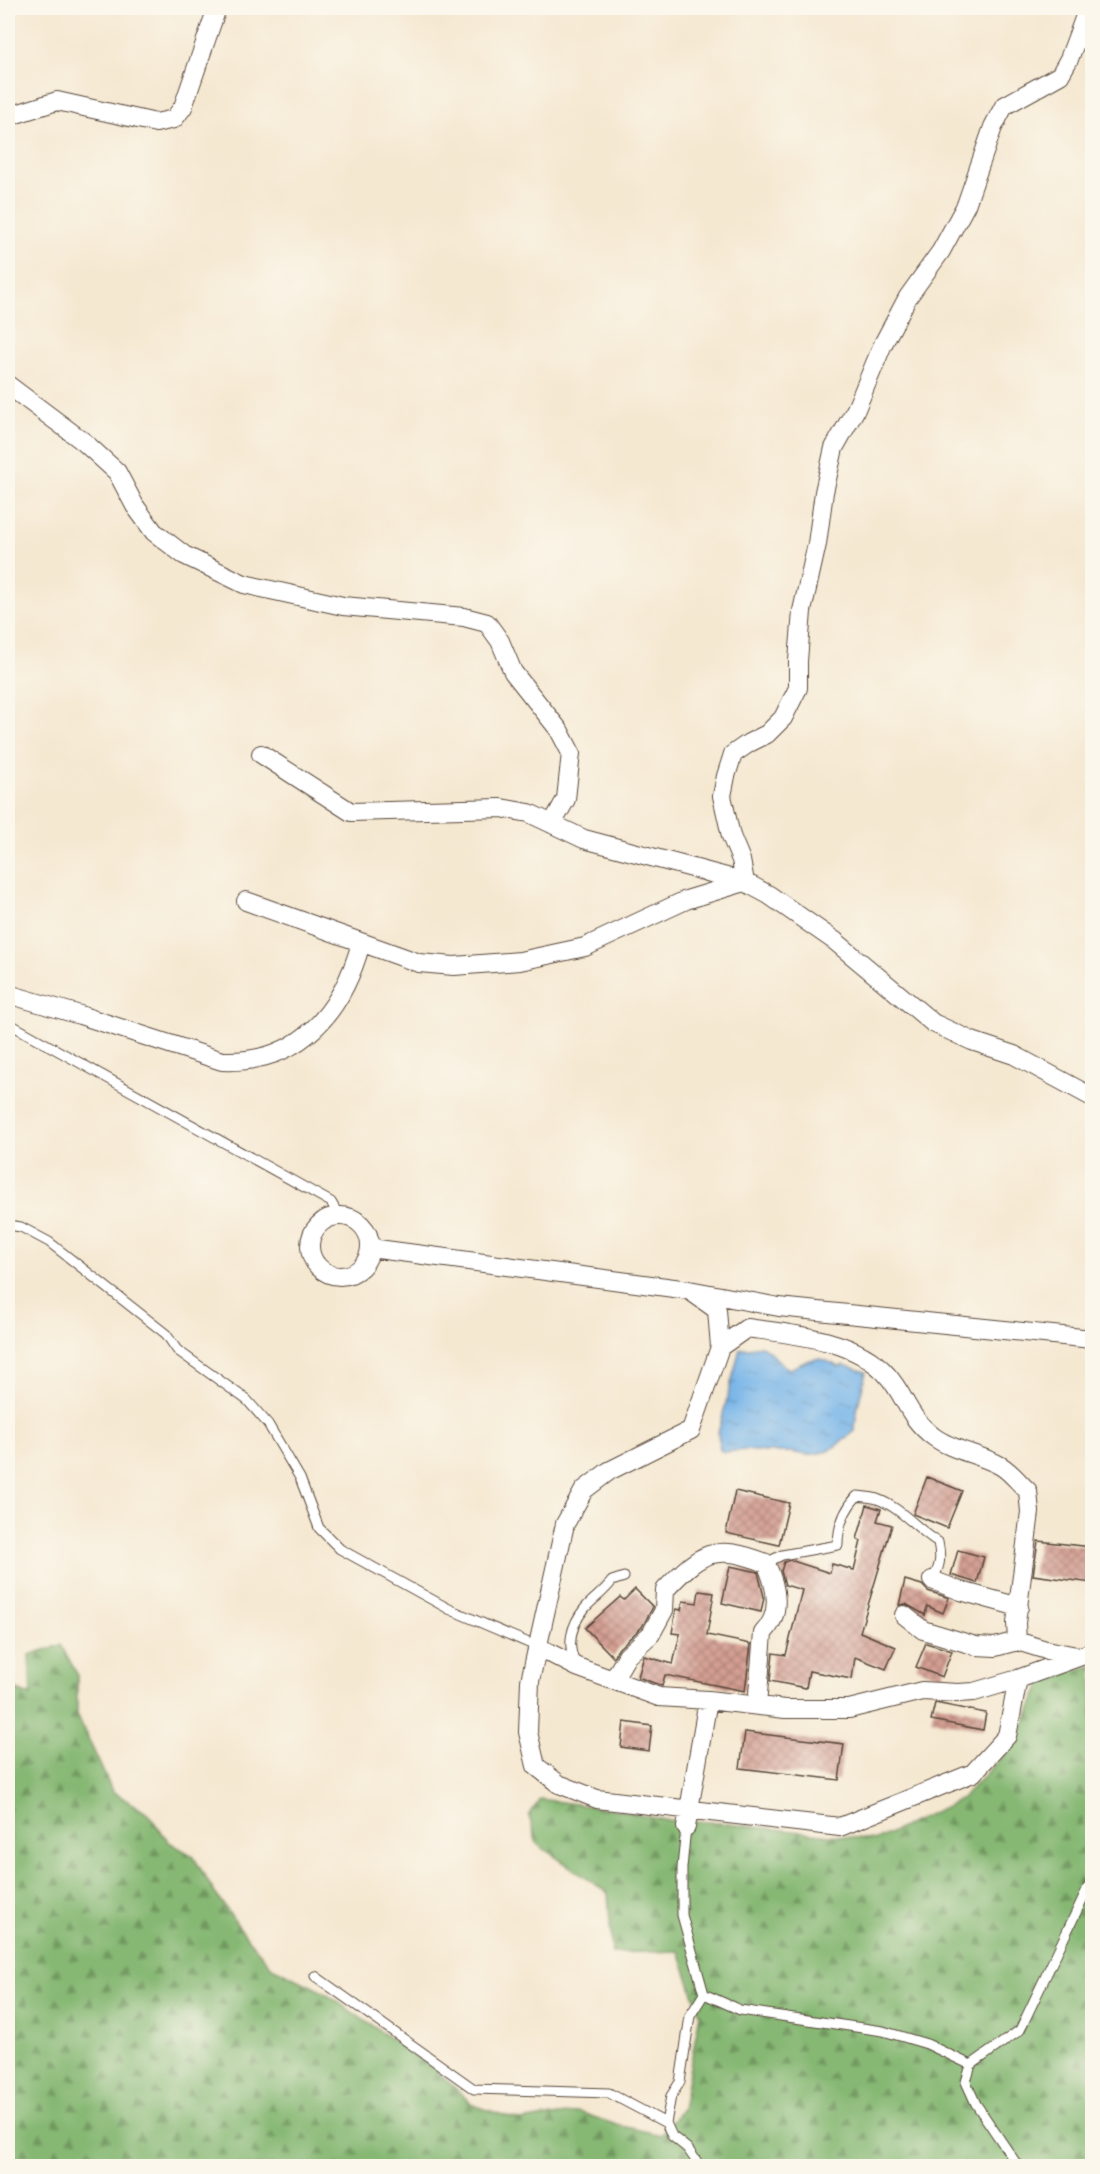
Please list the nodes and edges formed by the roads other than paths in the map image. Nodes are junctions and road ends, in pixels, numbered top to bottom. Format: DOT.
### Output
graph roads {
  1 [pos="217,8"];
  2 [pos="1088,8"];
  3 [pos="8,121"];
  4 [pos="8,384"];
  5 [pos="261,754"];
  6 [pos="552,824"];
  7 [pos="745,882"];
  8 [pos="246,901"];
  9 [pos="361,943"];
  10 [pos="8,994"];
  11 [pos="8,1023"];
  12 [pos="1092,1097"];
  13 [pos="339,1216"];
  14 [pos="8,1225"];
  15 [pos="370,1248"];
  16 [pos="689,1290"];
  17 [pos="1092,1340"];
  18 [pos="720,1347"];
  19 [pos="766,1563"];
  20 [pos="624,1577"];
  21 [pos="932,1580"];
  22 [pos="1019,1607"];
  23 [pos="904,1615"];
  24 [pos="1017,1641"];
  25 [pos="538,1647"];
  26 [pos="1085,1654"];
  27 [pos="577,1667"];
  28 [pos="1018,1679"];
  29 [pos="613,1680"];
  30 [pos="708,1700"];
  31 [pos="757,1706"];
  32 [pos="688,1818"];
  33 [pos="1092,1879"];
  34 [pos="315,1976"];
  35 [pos="704,1994"];
  36 [pos="971,2065"];
  37 [pos="666,2124"];
  38 [pos="700,2166"];
  39 [pos="1018,2166"];
  1 -- 3 [label="street"];
  2 -- 7 [label="street"];
  4 -- 6 [label="street"];
  5 -- 6 [label="street"];
  6 -- 7 [label="street"];
  7 -- 9 [label="street"];
  7 -- 12 [label="street"];
  8 -- 9 [label="street"];
  9 -- 10 [label="street"];
  11 -- 13 [label="lane"];
  13 -- 15 [label="street"];
  13 -- 15 [label="street"];
  14 -- 25 [label="lane"];
  15 -- 16 [label="street"];
  16 -- 17 [label="street"];
  16 -- 18 [label="street"];
  18 -- 22 [label="street"];
  18 -- 25 [label="street"];
  19 -- 21 [label="lane"];
  19 -- 29 [label="street"];
  19 -- 31 [label="street"];
  20 -- 27 [label="lane"];
  21 -- 22 [label="street"];
  22 -- 24 [label="street"];
  23 -- 24 [label="street"];
  24 -- 26 [label="street"];
  25 -- 27 [label="street"];
  25 -- 32 [label="street"];
  26 -- 28 [label="street"];
  27 -- 29 [label="street"];
  28 -- 31 [label="street"];
  28 -- 32 [label="street"];
  29 -- 30 [label="street"];
  30 -- 31 [label="street"];
  30 -- 32 [label="street"];
  32 -- 35 [label="lane"];
  33 -- 36 [label="lane"];
  34 -- 37 [label="lane"];
  35 -- 36 [label="lane"];
  35 -- 37 [label="lane"];
  36 -- 39 [label="lane"];
  37 -- 38 [label="lane"];
}
